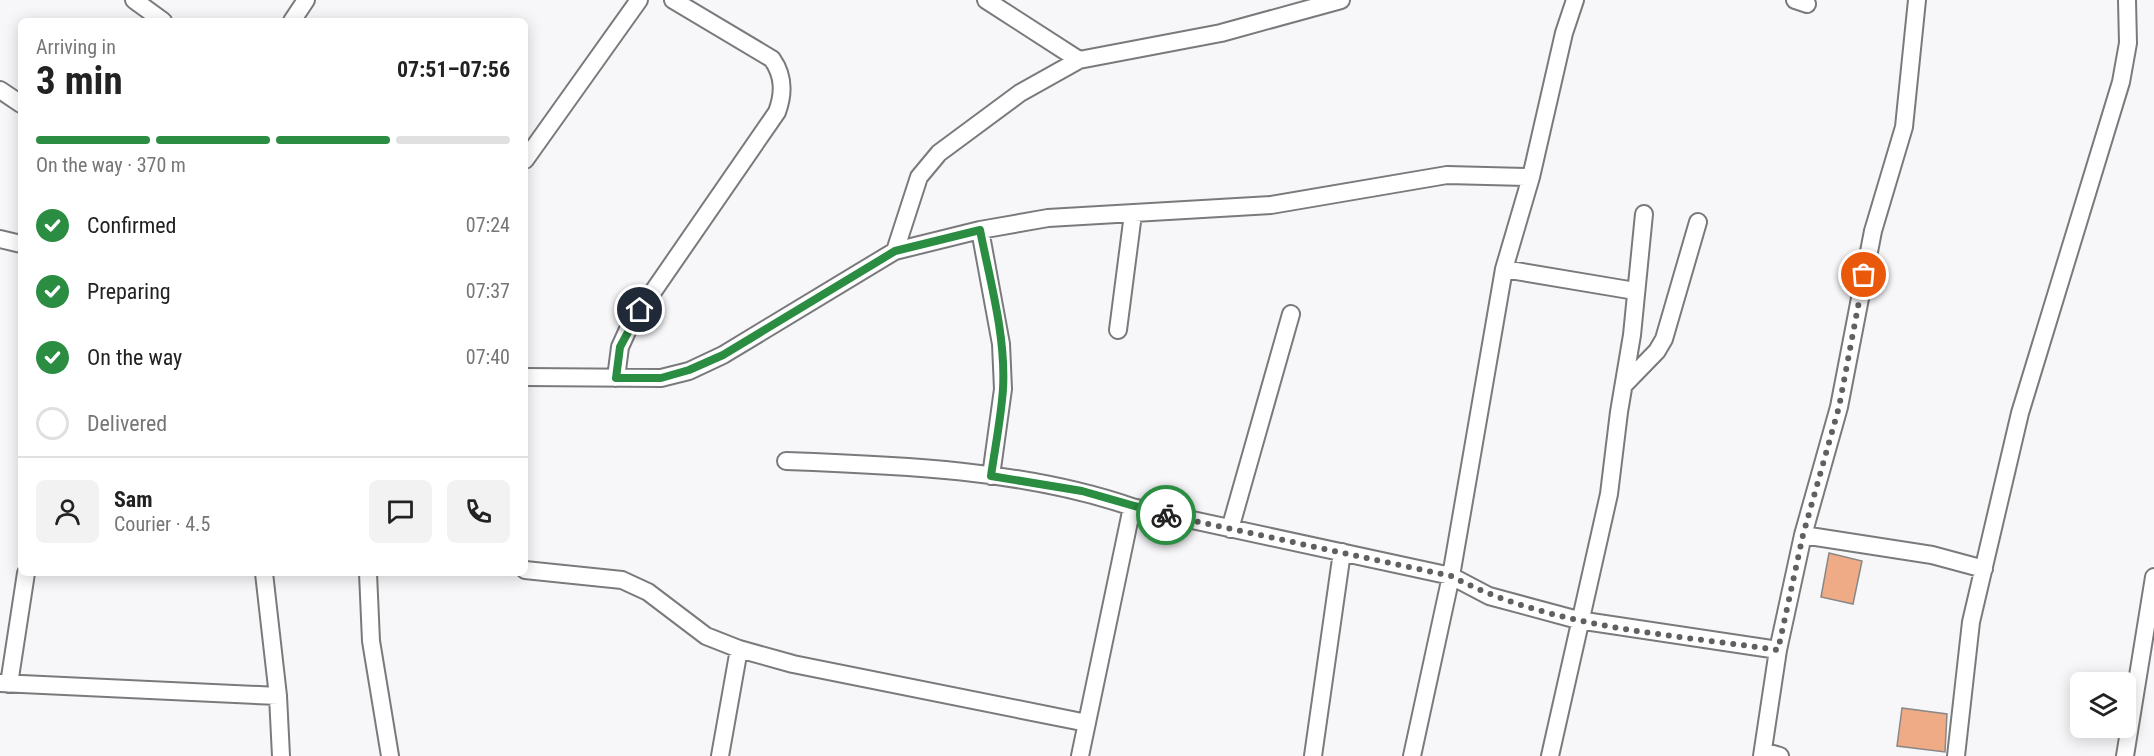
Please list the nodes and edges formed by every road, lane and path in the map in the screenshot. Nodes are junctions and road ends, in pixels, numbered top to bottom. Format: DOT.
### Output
graph roads {
  1 [pos="134,0"];
  2 [pos="306,0"];
  3 [pos="639,0"];
  4 [pos="673,0"];
  5 [pos="986,0"];
  6 [pos="1341,0"];
  7 [pos="1575,0"];
  8 [pos="1917,0"];
  9 [pos="2127,0"];
  10 [pos="160,18"];
  11 [pos="294,18"];
  12 [pos="1079,60"];
  13 [pos="0,90"];
  14 [pos="18,102"];
  15 [pos="528,156"];
  16 [pos="1531,177"];
  17 [pos="1133,214"];
  18 [pos="1644,214"];
  19 [pos="1698,222"];
  20 [pos="980,230"];
  21 [pos="0,239"];
  22 [pos="18,243"];
  23 [pos="895,251"];
  24 [pos="1504,269"];
  25 [pos="1635,291"];
  26 [pos="1291,314"];
  27 [pos="1118,330"];
  28 [pos="528,377"];
  29 [pos="616,378"];
  30 [pos="1624,386"];
  31 [pos="786,461"];
  32 [pos="991,476"];
  33 [pos="1132,507"];
  34 [pos="1230,529"];
  35 [pos="1803,535"];
  36 [pos="1342,552"];
  37 [pos="1984,569"];
  38 [pos="528,570"];
  39 [pos="25,576"];
  40 [pos="264,576"];
  41 [pos="368,576"];
  42 [pos="1451,576"];
  43 [pos="2154,577"];
  44 [pos="1578,620"];
  45 [pos="2150,625"];
  46 [pos="739,649"];
  47 [pos="1778,650"];
  48 [pos="4,683"];
  49 [pos="278,696"];
  50 [pos="1087,723"];
  51 [pos="1763,754"];
  52 [pos="281,756"];
  53 [pos="390,756"];
  54 [pos="720,756"];
  55 [pos="1080,756"];
  56 [pos="1313,756"];
  57 [pos="1412,756"];
  58 [pos="1550,756"];
  59 [pos="1780,756"];
  60 [pos="1956,756"];
  61 [pos="2125,756"];
  1 -- 10 [label="street"];
  2 -- 11 [label="street"];
  3 -- 15 [label="street"];
  4 -- 29 [label="street"];
  5 -- 12 [label="street"];
  6 -- 12 [label="street"];
  7 -- 16 [label="street"];
  8 -- 35 [label="street"];
  9 -- 37 [label="street"];
  12 -- 23 [label="street"];
  13 -- 14 [label="street"];
  16 -- 17 [label="street"];
  16 -- 24 [label="street"];
  17 -- 20 [label="street"];
  17 -- 27 [label="street"];
  18 -- 25 [label="street"];
  19 -- 30 [label="street"];
  20 -- 23 [label="street"];
  20 -- 32 [label="street"];
  21 -- 22 [label="street"];
  23 -- 29 [label="street"];
  24 -- 25 [label="street"];
  24 -- 42 [label="street"];
  25 -- 30 [label="street"];
  26 -- 34 [label="street"];
  28 -- 29 [label="street"];
  30 -- 44 [label="street"];
  31 -- 32 [label="street"];
  32 -- 33 [label="street"];
  33 -- 34 [label="street"];
  33 -- 50 [label="street"];
  34 -- 36 [label="street"];
  35 -- 37 [label="street"];
  35 -- 47 [label="street"];
  36 -- 42 [label="street"];
  36 -- 56 [label="street"];
  37 -- 60 [label="street"];
  38 -- 46 [label="street"];
  39 -- 48 [label="street"];
  40 -- 49 [label="street"];
  41 -- 53 [label="street"];
  42 -- 44 [label="street"];
  42 -- 57 [label="street"];
  43 -- 45 [label="street"];
  44 -- 47 [label="street"];
  44 -- 58 [label="street"];
  45 -- 61 [label="street"];
  46 -- 50 [label="street"];
  46 -- 54 [label="street"];
  47 -- 51 [label="street"];
  48 -- 49 [label="street"];
  49 -- 52 [label="street"];
  50 -- 55 [label="street"];
  51 -- 59 [label="street"];
}
